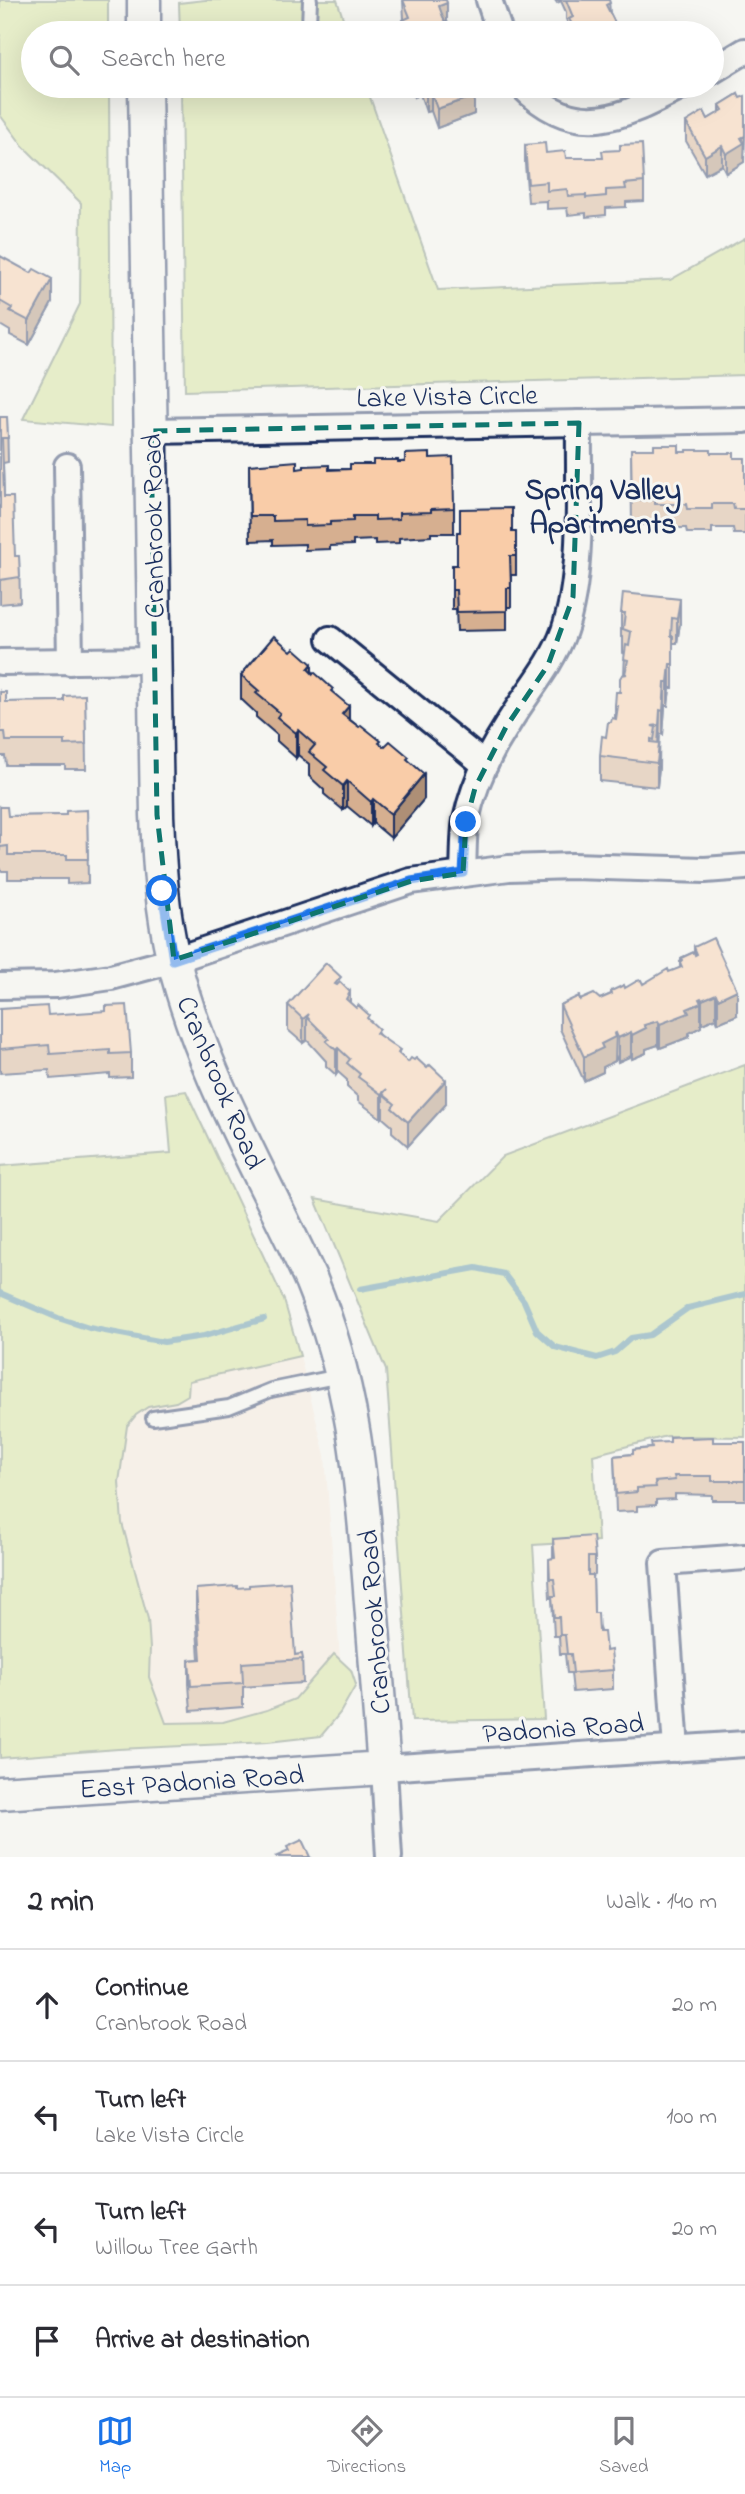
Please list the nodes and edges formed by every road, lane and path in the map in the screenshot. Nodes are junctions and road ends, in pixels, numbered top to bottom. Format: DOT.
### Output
graph roads {
  1 [pos="144,0"];
  2 [pos="310,0"];
  3 [pos="489,0"];
  4 [pos="144,21"];
  5 [pos="309,21"];
  6 [pos="496,21"];
  7 [pos="745,51"];
  8 [pos="724,64"];
  9 [pos="145,98"];
  10 [pos="535,98"];
  11 [pos="657,98"];
  12 [pos="745,420"];
  13 [pos="579,423"];
  14 [pos="150,431"];
  15 [pos="67,466"];
  16 [pos="330,639"];
  17 [pos="154,660"];
  18 [pos="0,662"];
  19 [pos="70,662"];
  20 [pos="485,765"];
  21 [pos="745,867"];
  22 [pos="463,873"];
  23 [pos="173,960"];
  24 [pos="0,986"];
  25 [pos="344,1375"];
  26 [pos="153,1418"];
  27 [pos="745,1557"];
  28 [pos="745,1745"];
  29 [pos="676,1749"];
  30 [pos="384,1768"];
  31 [pos="0,1793"];
  32 [pos="389,1857"];
  1 -- 4 [label="street"];
  2 -- 5 [label="lane"];
  3 -- 6 [label="street"];
  7 -- 8 [label="street"];
  9 -- 14 [label="street, Cranbrook Road"];
  10 -- 11 [label="street"];
  12 -- 13 [label="street, Lake Vista Circle"];
  13 -- 14 [label="street, Lake Vista Circle"];
  13 -- 20 [label="street"];
  14 -- 17 [label="street, Cranbrook Road"];
  15 -- 19 [label="street"];
  16 -- 20 [label="street"];
  17 -- 19 [label="street"];
  17 -- 23 [label="street, Cranbrook Road"];
  18 -- 19 [label="street"];
  20 -- 22 [label="street"];
  21 -- 22 [label="street"];
  22 -- 23 [label="street"];
  23 -- 24 [label="street"];
  23 -- 25 [label="street, Cranbrook Road"];
  25 -- 26 [label="lane"];
  25 -- 30 [label="street, Cranbrook Road"];
  27 -- 29 [label="street"];
  28 -- 29 [label="street, Padonia Road"];
  29 -- 30 [label="street, Padonia Road"];
  30 -- 31 [label="street, East Padonia Road"];
  30 -- 32 [label="street"];
}
